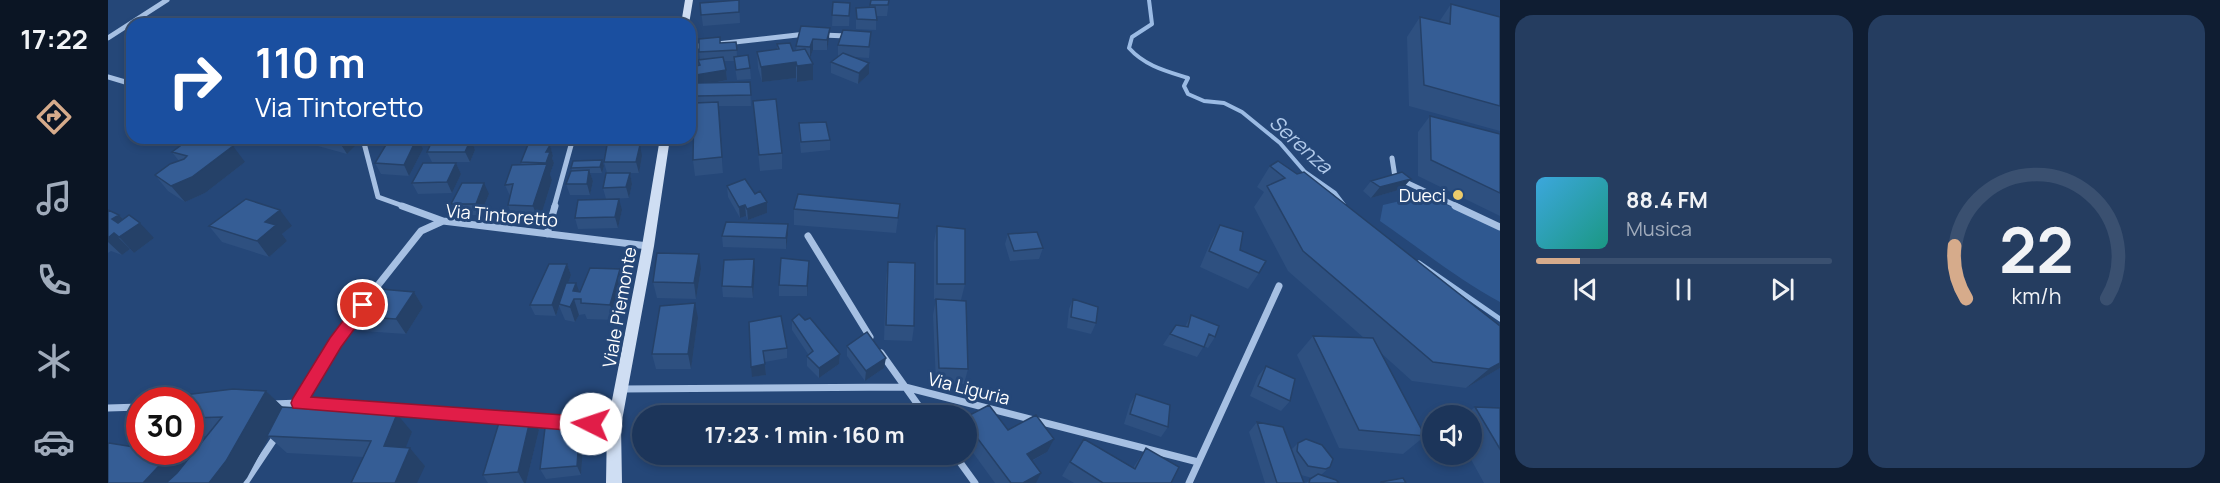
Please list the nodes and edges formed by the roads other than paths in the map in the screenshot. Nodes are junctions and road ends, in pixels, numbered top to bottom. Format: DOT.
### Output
graph roads {
  1 [pos="167,0"];
  2 [pos="690,0"];
  3 [pos="139,18"];
  4 [pos="686,18"];
  5 [pos="126,26"];
  6 [pos="857,37"];
  7 [pos="108,38"];
  8 [pos="696,46"];
  9 [pos="108,77"];
  10 [pos="126,82"];
  11 [pos="364,144"];
  12 [pos="571,144"];
  13 [pos="664,144"];
  14 [pos="1392,158"];
  15 [pos="443,221"];
  16 [pos="1500,227"];
  17 [pos="547,234"];
  18 [pos="808,236"];
  19 [pos="648,246"];
  20 [pos="1279,286"];
  21 [pos="905,387"];
  22 [pos="622,388"];
  23 [pos="299,403"];
  24 [pos="266,404"];
  25 [pos="918,405"];
  26 [pos="126,407"];
  27 [pos="108,408"];
  28 [pos="287,421"];
  29 [pos="614,426"];
  30 [pos="281,430"];
  31 [pos="1198,462"];
  32 [pos="962,465"];
  33 [pos="245,483"];
  34 [pos="614,483"];
  35 [pos="975,483"];
  36 [pos="1189,483"];
  1 -- 3 [label="street"];
  2 -- 4 [label="street"];
  5 -- 7 [label="street"];
  6 -- 8 [label="street"];
  9 -- 10 [label="street"];
  11 -- 15 [label="street"];
  12 -- 17 [label="street"];
  13 -- 19 [label="street, Viale Piemonte"];
  14 -- 16 [label="street"];
  15 -- 17 [label="street, Via Tintoretto"];
  15 -- 23 [label="street, Via Tintoretto"];
  17 -- 19 [label="street, Via Tintoretto"];
  18 -- 21 [label="street, Via Liguria"];
  19 -- 22 [label="street, Viale Piemonte"];
  20 -- 31 [label="street"];
  21 -- 22 [label="street"];
  21 -- 25 [label="street"];
  21 -- 31 [label="street, Via Liguria"];
  22 -- 29 [label="street, Viale Piemonte"];
  23 -- 24 [label="street"];
  23 -- 28 [label="street, Via Tintoretto"];
  23 -- 29 [label="street"];
  26 -- 27 [label="street"];
  29 -- 34 [label="street, Viale Piemonte"];
  30 -- 33 [label="street"];
  31 -- 36 [label="street"];
  32 -- 35 [label="street"];
}
